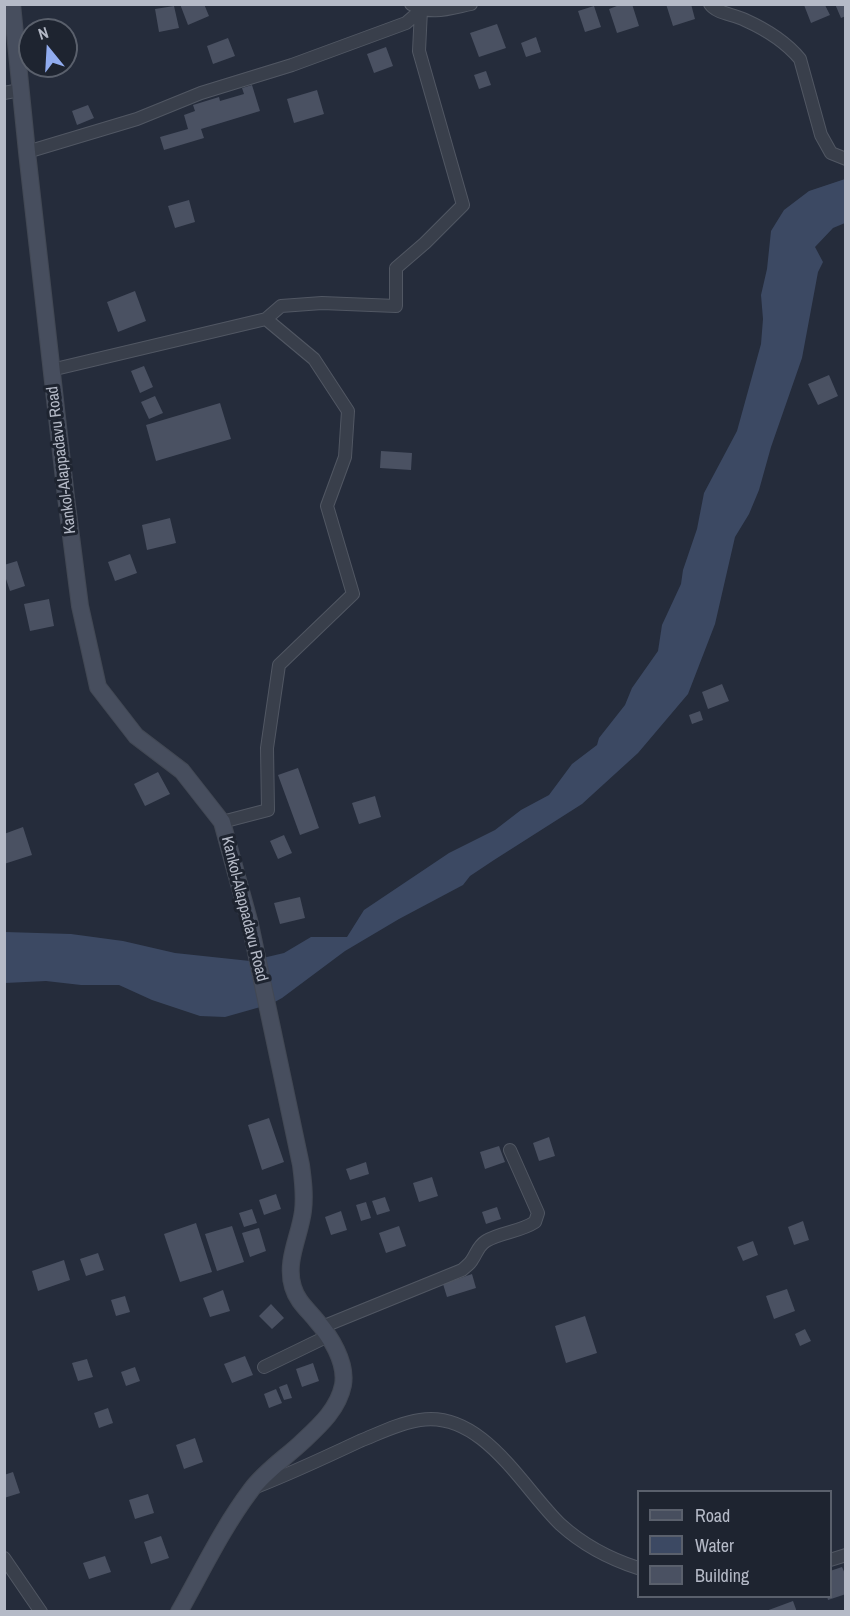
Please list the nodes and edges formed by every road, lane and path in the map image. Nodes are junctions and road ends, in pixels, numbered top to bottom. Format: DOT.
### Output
graph roads {
  1 [pos="12,4"];
  2 [pos="471,4"];
  3 [pos="710,4"];
  4 [pos="416,7"];
  5 [pos="12,92"];
  6 [pos="27,152"];
  7 [pos="846,159"];
  8 [pos="266,319"];
  9 [pos="51,370"];
  10 [pos="222,822"];
  11 [pos="510,1150"];
  12 [pos="325,1332"];
  13 [pos="264,1367"];
  14 [pos="252,1488"];
  15 [pos="4,1558"];
  16 [pos="637,1567"];
  17 [pos="41,1611"];
  18 [pos="179,1611"];
  1 -- 5 [label="main road, Kankol-Alappadavu Road"];
  2 -- 4 [label="street"];
  3 -- 7 [label="street"];
  4 -- 6 [label="street"];
  4 -- 8 [label="street"];
  5 -- 6 [label="main road, Kankol-Alappadavu Road"];
  6 -- 9 [label="main road, Kankol-Alappadavu Road"];
  8 -- 9 [label="street"];
  8 -- 10 [label="street"];
  9 -- 10 [label="main road, Kankol-Alappadavu Road"];
  10 -- 12 [label="main road, Kankol-Alappadavu Road"];
  11 -- 12 [label="street"];
  12 -- 13 [label="street"];
  12 -- 14 [label="main road, Kankol-Alappadavu Road"];
  14 -- 16 [label="street"];
  14 -- 18 [label="main road, Kankol-Alappadavu Road"];
  15 -- 17 [label="street"];
}
